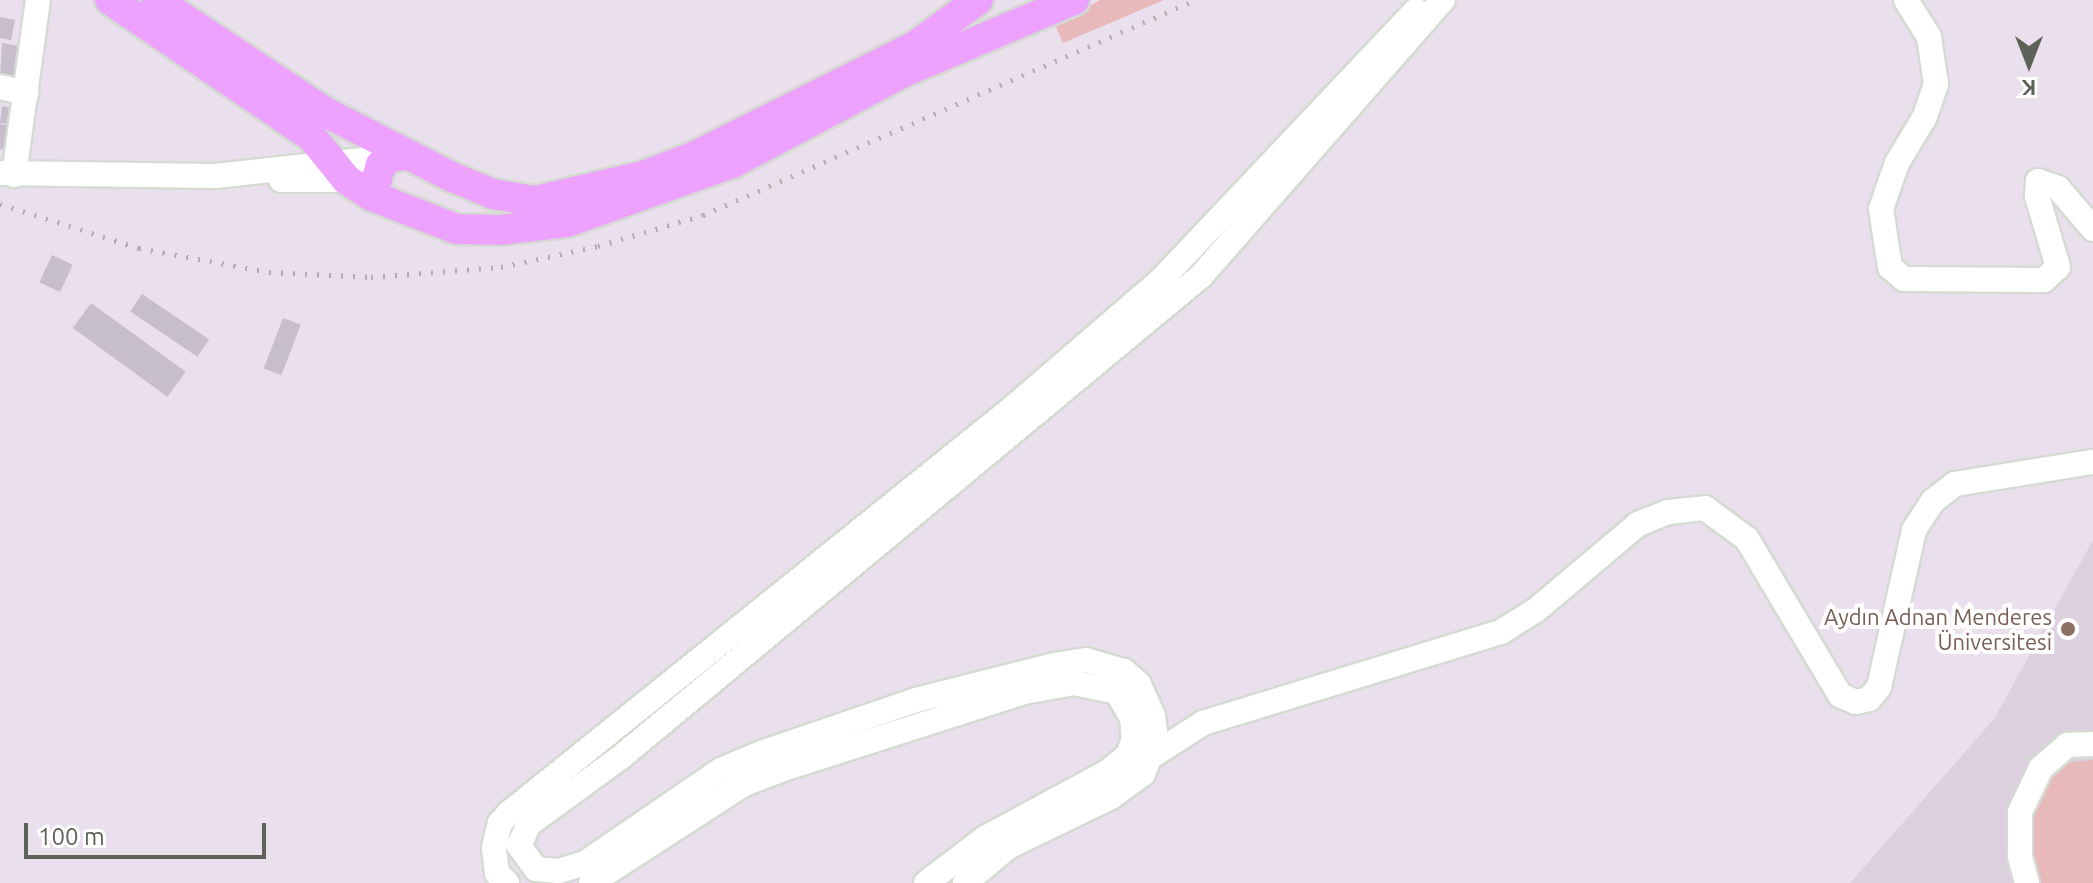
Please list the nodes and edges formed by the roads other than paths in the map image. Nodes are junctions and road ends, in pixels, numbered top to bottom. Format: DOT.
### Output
graph roads {
  1 [pos="38,0"];
  2 [pos="110,0"];
  3 [pos="156,0"];
  4 [pos="978,0"];
  5 [pos="1426,0"];
  6 [pos="1443,0"];
  7 [pos="1906,0"];
  8 [pos="1066,2"];
  9 [pos="0,87"];
  10 [pos="26,93"];
  11 [pos="399,156"];
  12 [pos="7,174"];
  13 [pos="452,177"];
  14 [pos="350,179"];
  15 [pos="429,220"];
  16 [pos="2093,229"];
  17 [pos="2093,462"];
  18 [pos="1153,716"];
  19 [pos="1203,723"];
  20 [pos="2093,744"];
  21 [pos="1152,756"];
  22 [pos="507,883"];
  23 [pos="591,883"];
  24 [pos="926,883"];
  25 [pos="965,883"];
  26 [pos="2027,883"];
  1 -- 10 [label="street"];
  2 -- 14 [label="main road"];
  3 -- 11 [label="main road"];
  4 -- 13 [label="main road"];
  5 -- 22 [label="street"];
  6 -- 18 [label="street"];
  7 -- 16 [label="street"];
  8 -- 15 [label="main road"];
  9 -- 10 [label="street"];
  10 -- 12 [label="street"];
  11 -- 13 [label="main road"];
  11 -- 14 [label="street"];
  11 -- 14 [label="main road"];
  12 -- 14 [label="street"];
  13 -- 15 [label="main road"];
  14 -- 15 [label="main road"];
  17 -- 19 [label="street"];
  18 -- 19 [label="street"];
  18 -- 21 [label="street"];
  19 -- 21 [label="street"];
  20 -- 26 [label="street"];
  21 -- 25 [label="street"];
  23 -- 24 [label="street"];
}
